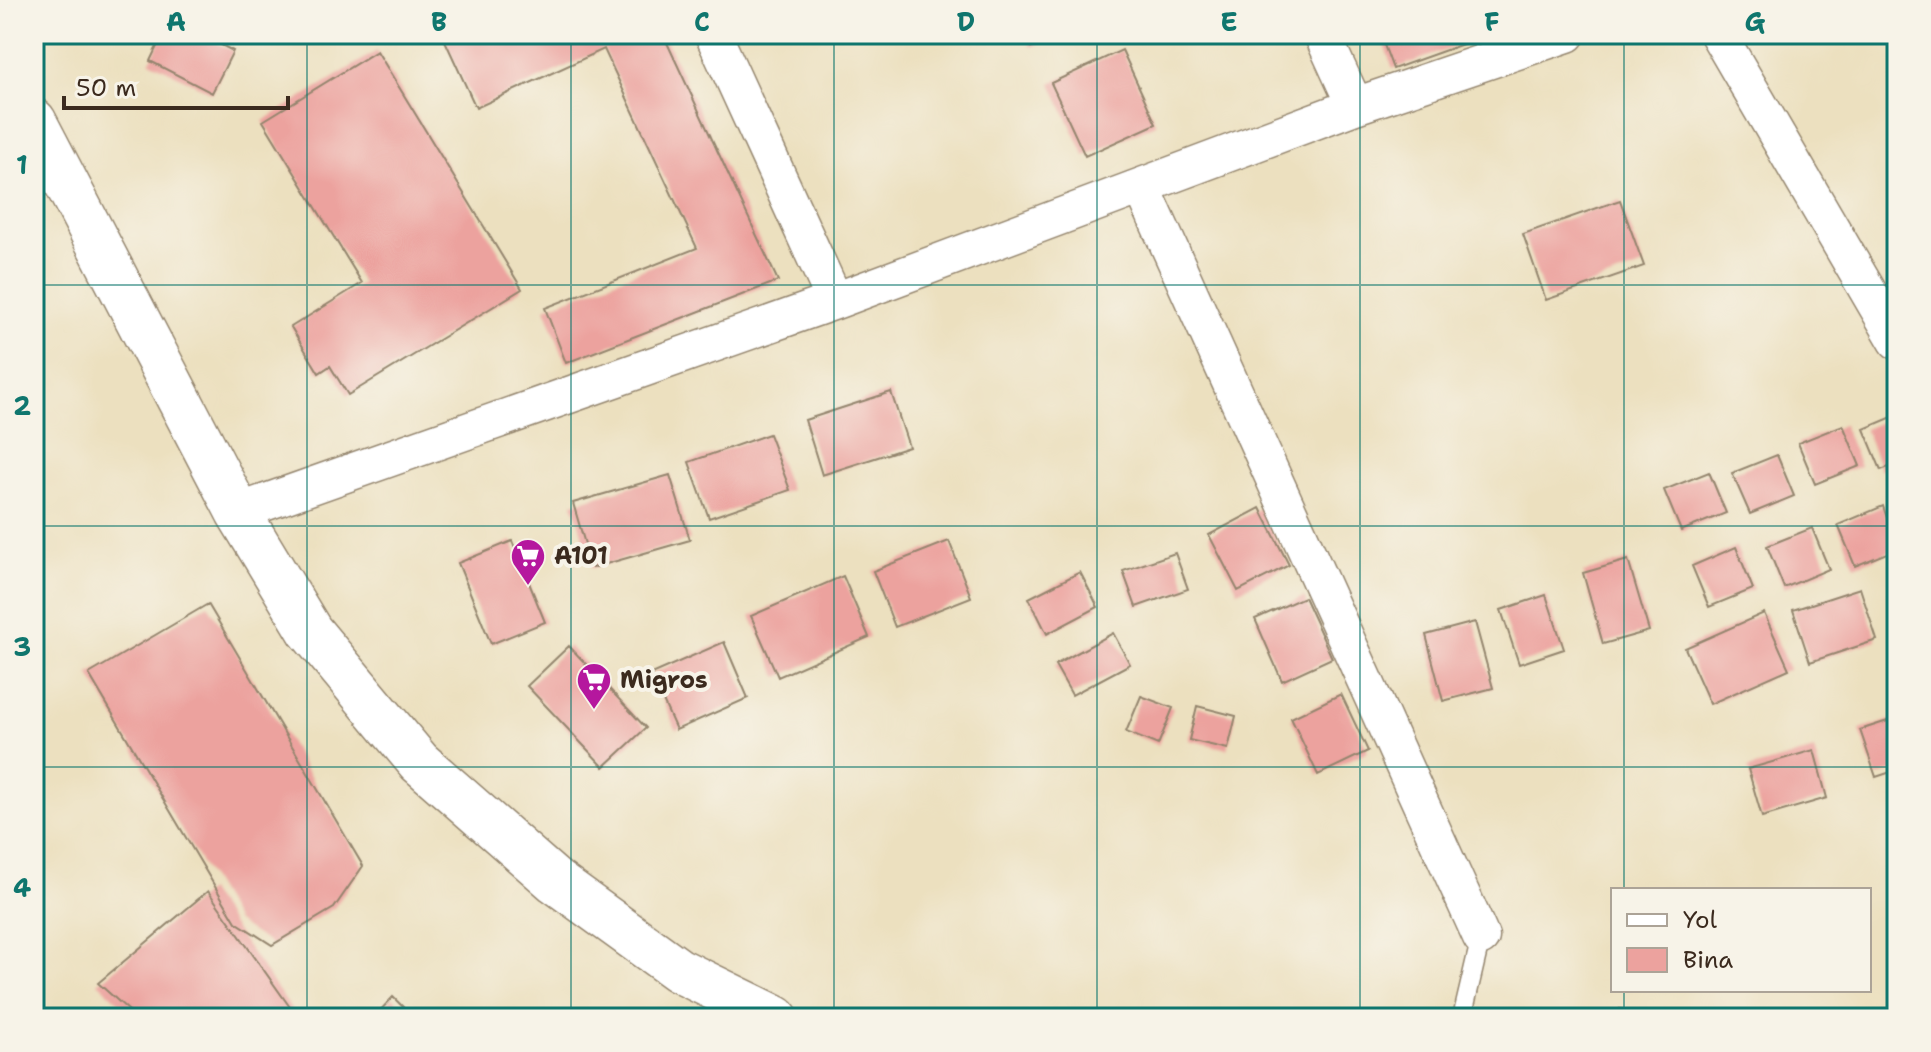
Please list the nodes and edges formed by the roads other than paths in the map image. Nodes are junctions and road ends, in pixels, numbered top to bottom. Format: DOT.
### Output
graph roads {
  1 [pos="713,34"];
  2 [pos="1322,34"];
  3 [pos="1567,34"];
  4 [pos="1718,34"];
  5 [pos="1355,106"];
  6 [pos="34,121"];
  7 [pos="1142,187"];
  8 [pos="835,301"];
  9 [pos="1897,341"];
  10 [pos="238,512"];
  11 [pos="1481,937"];
  12 [pos="776,1018"];
  13 [pos="1462,1018"];
  1 -- 8 [label="street"];
  2 -- 5 [label="street"];
  3 -- 5 [label="street"];
  4 -- 9 [label="street"];
  5 -- 7 [label="street"];
  6 -- 10 [label="main road"];
  7 -- 8 [label="street"];
  7 -- 11 [label="street"];
  8 -- 10 [label="street"];
  10 -- 12 [label="main road"];
  11 -- 13 [label="lane"];
}
